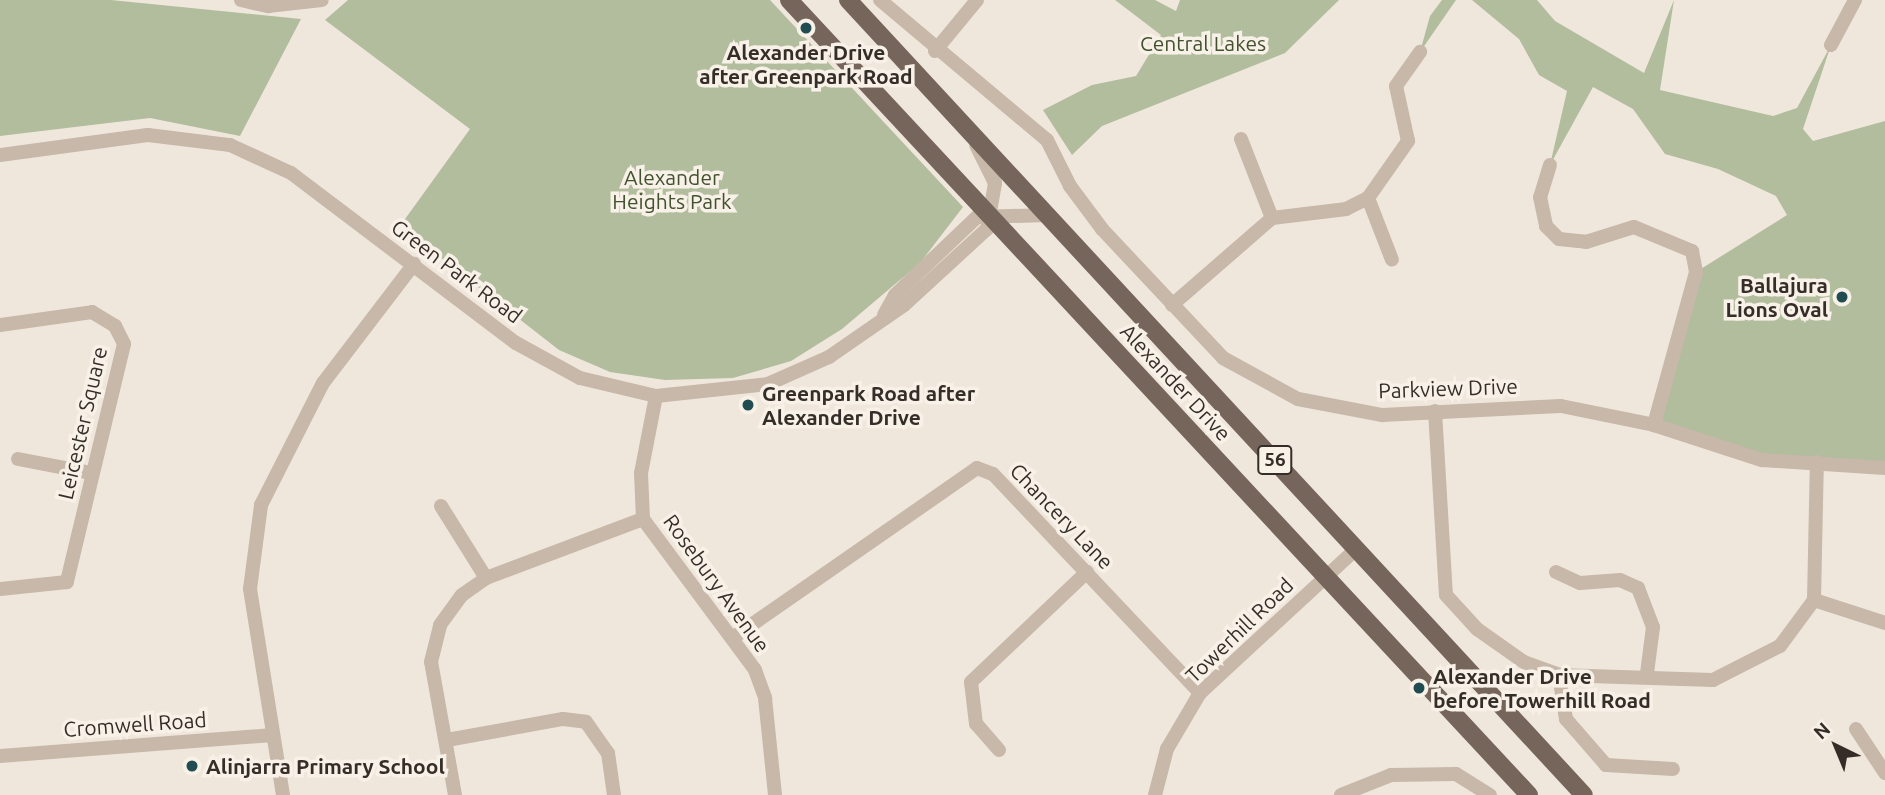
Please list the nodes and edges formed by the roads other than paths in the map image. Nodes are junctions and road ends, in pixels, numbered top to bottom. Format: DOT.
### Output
graph roads {
  1 [pos="241,0"];
  2 [pos="322,0"];
  3 [pos="789,0"];
  4 [pos="848,0"];
  5 [pos="880,0"];
  6 [pos="977,0"];
  7 [pos="1855,0"];
  8 [pos="1831,45"];
  9 [pos="935,51"];
  10 [pos="1420,52"];
  11 [pos="966,125"];
  12 [pos="1241,139"];
  13 [pos="0,155"];
  14 [pos="1550,165"];
  15 [pos="1368,198"];
  16 [pos="1049,215"];
  17 [pos="989,217"];
  18 [pos="1272,218"];
  19 [pos="1392,260"];
  20 [pos="414,264"];
  21 [pos="1172,305"];
  22 [pos="0,325"];
  23 [pos="656,396"];
  24 [pos="1435,411"];
  25 [pos="1654,425"];
  26 [pos="18,459"];
  27 [pos="1817,462"];
  28 [pos="1885,468"];
  29 [pos="91,473"];
  30 [pos="440,506"];
  31 [pos="643,519"];
  32 [pos="1357,548"];
  33 [pos="1087,572"];
  34 [pos="1556,572"];
  35 [pos="1326,575"];
  36 [pos="486,578"];
  37 [pos="0,589"];
  38 [pos="1814,600"];
  39 [pos="1885,623"];
  40 [pos="734,637"];
  41 [pos="1647,673"];
  42 [pos="1559,675"];
  43 [pos="1200,693"];
  44 [pos="1856,729"];
  45 [pos="272,735"];
  46 [pos="447,740"];
  47 [pos="999,750"];
  48 [pos="0,756"];
  49 [pos="1673,769"];
  50 [pos="1885,773"];
  51 [pos="283,795"];
  52 [pos="455,795"];
  53 [pos="614,795"];
  54 [pos="775,795"];
  55 [pos="1155,795"];
  56 [pos="1341,795"];
  57 [pos="1490,795"];
  58 [pos="1529,795"];
  59 [pos="1584,795"];
  1 -- 2 [label="street"];
  3 -- 17 [label="main road, Alexander Drive / 56"];
  4 -- 11 [label="main road, Alexander Drive / 56"];
  5 -- 9 [label="street, Parkview Drive"];
  6 -- 9 [label="street"];
  7 -- 8 [label="street"];
  9 -- 21 [label="street, Parkview Drive"];
  10 -- 15 [label="street"];
  11 -- 16 [label="main road, Alexander Drive / 56"];
  11 -- 17 [label="street, Green Park Road"];
  12 -- 18 [label="street"];
  13 -- 20 [label="street, Green Park Road"];
  14 -- 25 [label="street"];
  15 -- 18 [label="street"];
  15 -- 19 [label="street"];
  16 -- 17 [label="street"];
  16 -- 32 [label="main road, Alexander Drive / 56"];
  17 -- 23 [label="street, Green Park Road"];
  17 -- 35 [label="main road, Alexander Drive / 56"];
  18 -- 21 [label="street"];
  20 -- 23 [label="street, Green Park Road"];
  20 -- 45 [label="street"];
  21 -- 24 [label="street, Parkview Drive"];
  22 -- 29 [label="street, Leicester Square"];
  23 -- 31 [label="street, Rosebury Avenue"];
  24 -- 25 [label="street, Parkview Drive"];
  24 -- 42 [label="street"];
  25 -- 27 [label="street, Parkview Drive"];
  26 -- 29 [label="street"];
  27 -- 28 [label="street, Parkview Drive"];
  27 -- 38 [label="street"];
  29 -- 37 [label="street, Leicester Square"];
  30 -- 36 [label="street"];
  31 -- 36 [label="street"];
  31 -- 40 [label="street, Rosebury Avenue"];
  32 -- 35 [label="street, Towerhill Road"];
  32 -- 59 [label="main road, Alexander Drive / 56"];
  33 -- 40 [label="street, Chancery Lane"];
  33 -- 43 [label="street, Chancery Lane"];
  33 -- 47 [label="street"];
  34 -- 41 [label="street"];
  35 -- 43 [label="street, Towerhill Road"];
  35 -- 58 [label="main road, Alexander Drive / 56"];
  36 -- 46 [label="street"];
  38 -- 39 [label="street"];
  38 -- 41 [label="street"];
  40 -- 54 [label="street, Rosebury Avenue"];
  41 -- 42 [label="street"];
  42 -- 49 [label="street"];
  43 -- 55 [label="street, Towerhill Road"];
  44 -- 50 [label="street"];
  45 -- 48 [label="street, Cromwell Road"];
  45 -- 51 [label="street"];
  46 -- 52 [label="street"];
  46 -- 53 [label="street"];
  56 -- 57 [label="street"];
}
